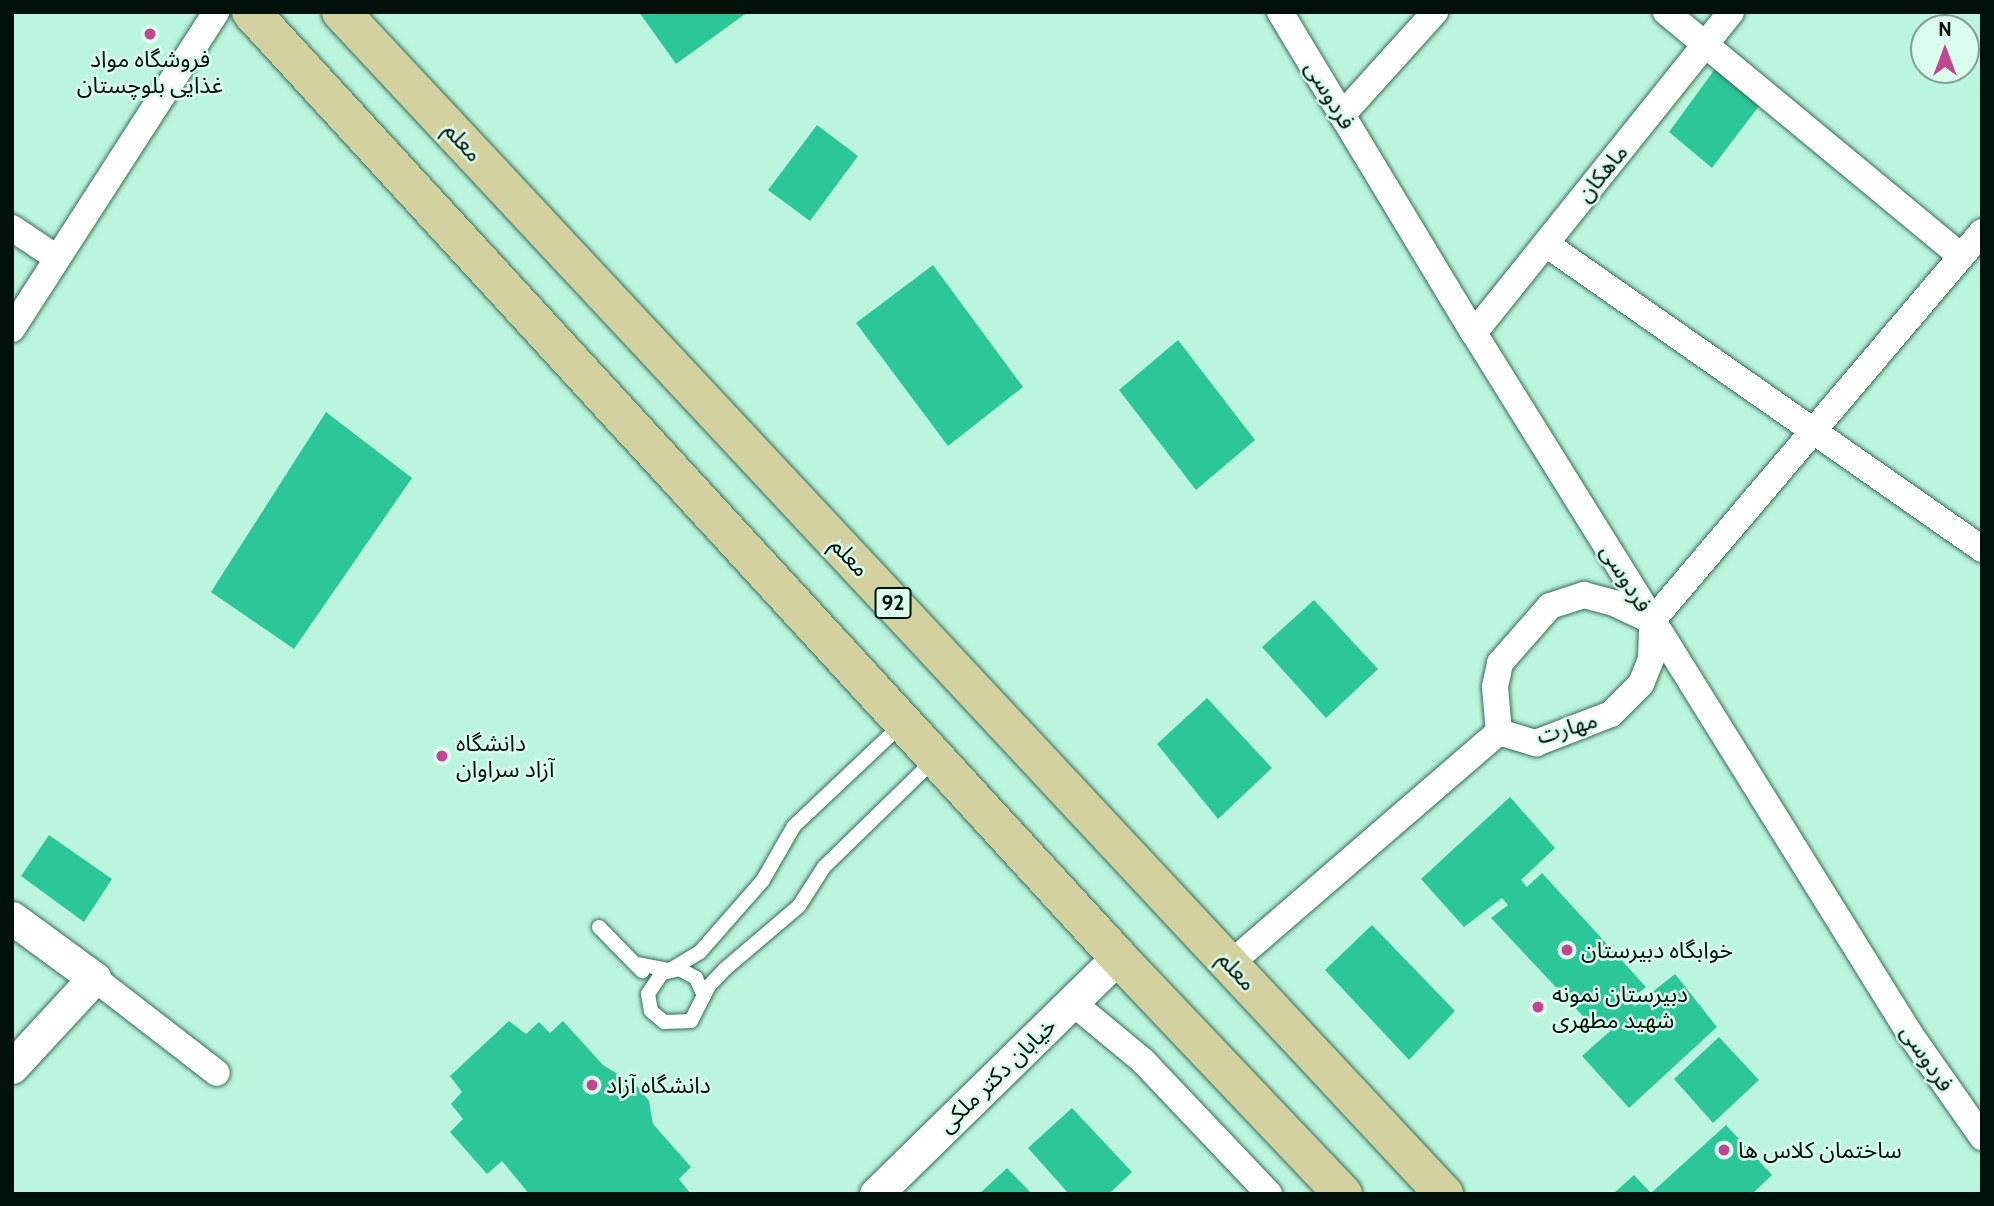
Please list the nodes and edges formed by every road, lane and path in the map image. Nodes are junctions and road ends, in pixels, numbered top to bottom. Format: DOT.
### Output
graph roads {
  1 [pos="216,12"];
  2 [pos="251,12"];
  3 [pos="341,12"];
  4 [pos="1280,12"];
  5 [pos="1435,12"];
  6 [pos="1666,12"];
  7 [pos="1731,12"];
  8 [pos="1705,45"];
  9 [pos="1342,115"];
  10 [pos="12,228"];
  11 [pos="1982,232"];
  12 [pos="1546,244"];
  13 [pos="1961,256"];
  14 [pos="57,258"];
  15 [pos="12,329"];
  16 [pos="1474,333"];
  17 [pos="1812,432"];
  18 [pos="1982,549"];
  19 [pos="1652,621"];
  20 [pos="904,723"];
  21 [pos="1499,732"];
  22 [pos="936,759"];
  23 [pos="12,918"];
  24 [pos="599,927"];
  25 [pos="1118,957"];
  26 [pos="638,964"];
  27 [pos="1230,964"];
  28 [pos="670,970"];
  29 [pos="94,978"];
  30 [pos="648,994"];
  31 [pos="704,996"];
  32 [pos="1072,1002"];
  33 [pos="12,1067"];
  34 [pos="217,1073"];
  35 [pos="1982,1137"];
  36 [pos="876,1194"];
  37 [pos="1269,1194"];
  38 [pos="1343,1194"];
  39 [pos="1444,1194"];
  1 -- 14 [label="street"];
  2 -- 20 [label="main road"];
  3 -- 27 [label="main road, معلم / 92"];
  4 -- 9 [label="street, فردوسی"];
  5 -- 9 [label="street"];
  6 -- 8 [label="street"];
  7 -- 8 [label="street, ماهکان"];
  8 -- 12 [label="street, ماهکان"];
  8 -- 13 [label="street"];
  9 -- 16 [label="street, فردوسی"];
  10 -- 14 [label="street"];
  11 -- 13 [label="street"];
  12 -- 16 [label="street, ماهکان"];
  12 -- 17 [label="street"];
  13 -- 17 [label="street"];
  14 -- 15 [label="street"];
  16 -- 19 [label="street, فردوسی"];
  17 -- 18 [label="street"];
  17 -- 19 [label="street"];
  19 -- 21 [label="street, مهارت"];
  19 -- 21 [label="street"];
  19 -- 35 [label="street, فردوسی"];
  20 -- 22 [label="main road"];
  20 -- 28 [label="lane"];
  21 -- 27 [label="street"];
  22 -- 25 [label="main road"];
  22 -- 31 [label="lane"];
  23 -- 29 [label="street"];
  24 -- 26 [label="lane"];
  25 -- 32 [label="street, خیابان دکتر ملکی"];
  25 -- 38 [label="main road"];
  26 -- 28 [label="lane"];
  26 -- 30 [label="lane"];
  27 -- 39 [label="main road, معلم / 92"];
  28 -- 30 [label="lane"];
  28 -- 31 [label="lane"];
  29 -- 33 [label="street"];
  29 -- 34 [label="street"];
  30 -- 31 [label="lane"];
  32 -- 36 [label="street, خیابان دکتر ملکی"];
  32 -- 37 [label="street"];
}
